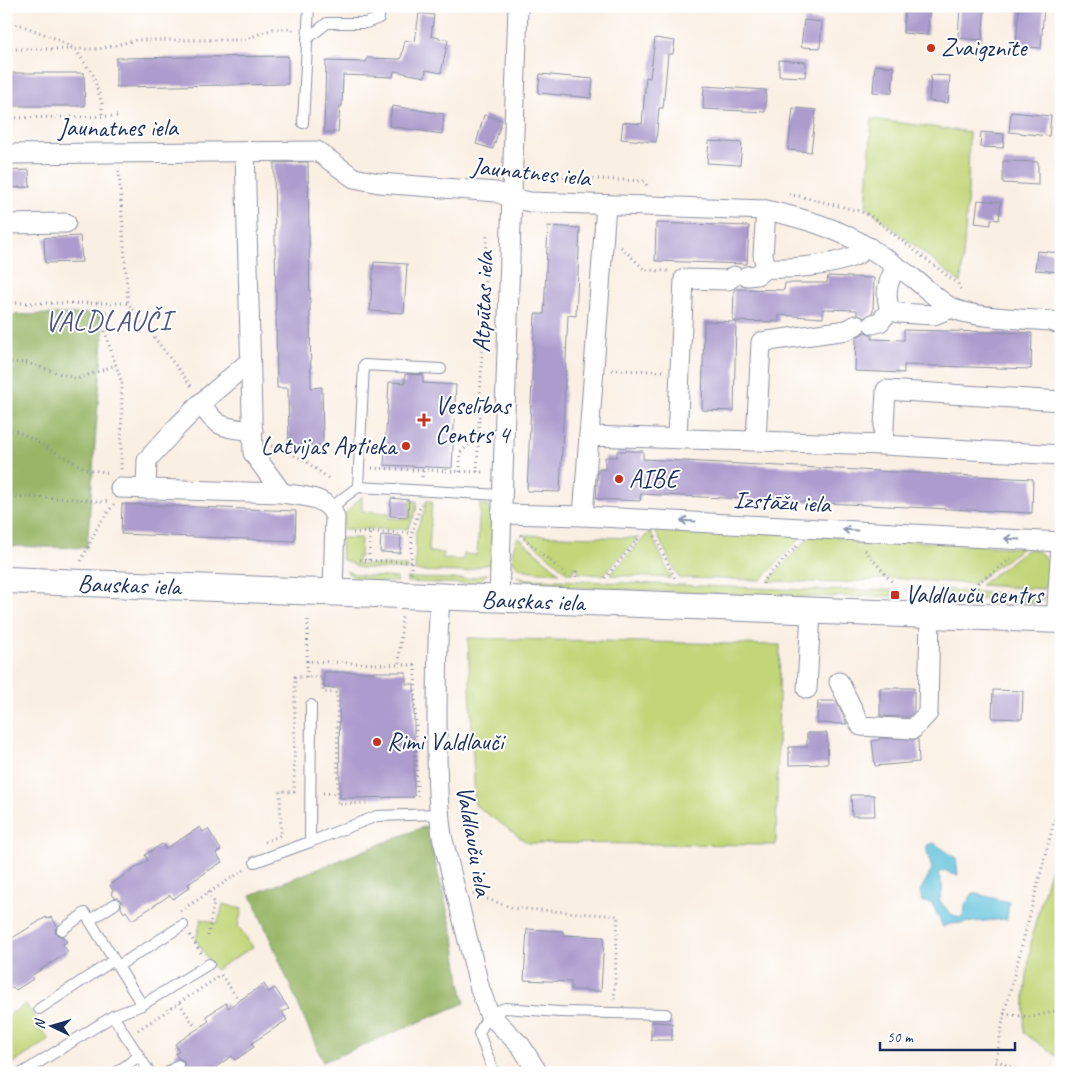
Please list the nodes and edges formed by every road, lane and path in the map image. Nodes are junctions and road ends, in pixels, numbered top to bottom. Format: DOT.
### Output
graph roads {
  1 [pos="309,6"];
  2 [pos="380,6"];
  3 [pos="518,6"];
  4 [pos="6,22"];
  5 [pos="307,39"];
  6 [pos="6,48"];
  7 [pos="75,50"];
  8 [pos="120,116"];
  9 [pos="102,117"];
  10 [pos="6,118"];
  11 [pos="303,123"];
  12 [pos="118,152"];
  13 [pos="245,152"];
  14 [pos="6,154"];
  15 [pos="512,198"];
  16 [pos="606,205"];
  17 [pos="766,210"];
  18 [pos="66,223"];
  19 [pos="6,224"];
  20 [pos="604,230"];
  21 [pos="487,233"];
  22 [pos="869,247"];
  23 [pos="896,266"];
  24 [pos="766,268"];
  25 [pos="673,271"];
  26 [pos="97,302"];
  27 [pos="6,303"];
  28 [pos="128,303"];
  29 [pos="952,308"];
  30 [pos="890,310"];
  31 [pos="1061,324"];
  32 [pos="250,361"];
  33 [pos="6,362"];
  34 [pos="116,365"];
  35 [pos="441,369"];
  36 [pos="594,370"];
  37 [pos="680,372"];
  38 [pos="1061,401"];
  39 [pos="201,403"];
  40 [pos="6,430"];
  41 [pos="504,434"];
  42 [pos="589,436"];
  43 [pos="253,437"];
  44 [pos="478,437"];
  45 [pos="677,438"];
  46 [pos="756,440"];
  47 [pos="882,445"];
  48 [pos="1061,455"];
  49 [pos="359,468"];
  50 [pos="423,470"];
  51 [pos="460,472"];
  52 [pos="478,472"];
  53 [pos="328,479"];
  54 [pos="120,481"];
  55 [pos="358,487"];
  56 [pos="146,489"];
  57 [pos="422,491"];
  58 [pos="282,494"];
  59 [pos="6,496"];
  60 [pos="497,501"];
  61 [pos="332,508"];
  62 [pos="583,516"];
  63 [pos="650,523"];
  64 [pos="811,528"];
  65 [pos="854,530"];
  66 [pos="412,533"];
  67 [pos="519,534"];
  68 [pos="1029,540"];
  69 [pos="1061,543"];
  70 [pos="360,560"];
  71 [pos="369,561"];
  72 [pos="81,562"];
  73 [pos="411,562"];
  74 [pos="576,570"];
  75 [pos="566,576"];
  76 [pos="576,577"];
  77 [pos="605,578"];
  78 [pos="6,580"];
  79 [pos="676,581"];
  80 [pos="892,582"];
  81 [pos="406,584"];
  82 [pos="763,584"];
  83 [pos="977,588"];
  84 [pos="333,593"];
  85 [pos="440,596"];
  86 [pos="499,600"];
  87 [pos="811,611"];
  88 [pos="930,615"];
  89 [pos="308,620"];
  90 [pos="1058,620"];
  91 [pos="308,661"];
  92 [pos="399,665"];
  93 [pos="415,665"];
  94 [pos="420,665"];
  95 [pos="307,677"];
  96 [pos="839,682"];
  97 [pos="807,690"];
  98 [pos="310,705"];
  99 [pos="1061,795"];
  100 [pos="423,797"];
  101 [pos="417,800"];
  102 [pos="411,801"];
  103 [pos="376,803"];
  104 [pos="439,814"];
  105 [pos="310,842"];
  106 [pos="259,844"];
  107 [pos="252,865"];
  108 [pos="208,892"];
  109 [pos="473,894"];
  110 [pos="115,904"];
  111 [pos="176,914"];
  112 [pos="90,920"];
  113 [pos="183,925"];
  114 [pos="62,930"];
  115 [pos="208,936"];
  116 [pos="116,963"];
  117 [pos="209,964"];
  118 [pos="217,978"];
  119 [pos="236,996"];
  120 [pos="179,1003"];
  121 [pos="142,1004"];
  122 [pos="39,1009"];
  123 [pos="1061,1010"];
  124 [pos="613,1013"];
  125 [pos="489,1014"];
  126 [pos="666,1014"];
  127 [pos="1004,1014"];
  128 [pos="113,1016"];
  129 [pos="194,1025"];
  130 [pos="139,1056"];
  131 [pos="996,1060"];
  132 [pos="178,1065"];
  133 [pos="116,1072"];
  134 [pos="22,1073"];
  135 [pos="150,1073"];
  136 [pos="167,1073"];
  137 [pos="494,1073"];
  138 [pos="538,1073"];
  139 [pos="994,1073"];
  140 [pos="1023,1073"];
  1 -- 5 [label="lane"];
  2 -- 5 [label="lane"];
  3 -- 15 [label="street, Atpūtas iela"];
  4 -- 7 [label="path"];
  5 -- 7 [label="path"];
  5 -- 11 [label="lane"];
  6 -- 7 [label="path"];
  7 -- 9 [label="path"];
  8 -- 9 [label="path"];
  9 -- 10 [label="path"];
  12 -- 13 [label="street, Jaunatnes iela"];
  12 -- 14 [label="street, Jaunatnes iela"];
  12 -- 28 [label="path"];
  13 -- 15 [label="street, Jaunatnes iela"];
  13 -- 32 [label="street"];
  15 -- 16 [label="street, Jaunatnes iela"];
  15 -- 41 [label="street, Atpūtas iela"];
  16 -- 17 [label="street, Jaunatnes iela"];
  16 -- 20 [label="street"];
  17 -- 22 [label="street, Jaunatnes iela"];
  17 -- 24 [label="street"];
  18 -- 19 [label="street"];
  20 -- 25 [label="path"];
  20 -- 36 [label="street"];
  21 -- 44 [label="path"];
  22 -- 23 [label="street, Jaunatnes iela"];
  22 -- 24 [label="street"];
  23 -- 29 [label="street, Jaunatnes iela"];
  23 -- 30 [label="street"];
  24 -- 37 [label="street"];
  26 -- 27 [label="path"];
  26 -- 28 [label="path"];
  26 -- 34 [label="path"];
  28 -- 39 [label="path"];
  29 -- 30 [label="street"];
  29 -- 31 [label="street, Jaunatnes iela"];
  30 -- 46 [label="street"];
  32 -- 39 [label="street"];
  32 -- 43 [label="street"];
  33 -- 34 [label="path"];
  34 -- 54 [label="path"];
  35 -- 49 [label="lane"];
  36 -- 37 [label="path"];
  36 -- 42 [label="street"];
  37 -- 45 [label="street"];
  38 -- 47 [label="street"];
  39 -- 43 [label="street"];
  39 -- 56 [label="street"];
  40 -- 54 [label="path"];
  41 -- 44 [label="path"];
  41 -- 60 [label="street, Atpūtas iela"];
  42 -- 45 [label="street"];
  42 -- 62 [label="street"];
  43 -- 53 [label="path"];
  43 -- 58 [label="street"];
  44 -- 51 [label="path"];
  44 -- 52 [label="path"];
  45 -- 46 [label="street"];
  46 -- 47 [label="street"];
  47 -- 48 [label="street"];
  49 -- 50 [label="path"];
  49 -- 55 [label="lane"];
  50 -- 51 [label="path"];
  50 -- 57 [label="path"];
  51 -- 52 [label="path"];
  52 -- 60 [label="path"];
  54 -- 56 [label="street"];
  55 -- 57 [label="lane"];
  55 -- 61 [label="lane"];
  56 -- 58 [label="street"];
  57 -- 60 [label="lane"];
  57 -- 66 [label="path"];
  58 -- 61 [label="street"];
  59 -- 72 [label="path"];
  60 -- 62 [label="street, Izstāžu iela"];
  60 -- 86 [label="street, Atpūtas iela"];
  61 -- 84 [label="street"];
  62 -- 63 [label="street, Izstāžu iela"];
  64 -- 63 [label="street, Izstāžu iela, one-way"];
  63 -- 77 [label="path"];
  63 -- 79 [label="path"];
  65 -- 64 [label="street, Izstāžu iela, one-way"];
  64 -- 82 [label="path"];
  68 -- 65 [label="street, Izstāžu iela, one-way"];
  65 -- 80 [label="path"];
  66 -- 71 [label="path"];
  66 -- 73 [label="path"];
  67 -- 75 [label="path"];
  68 -- 69 [label="street, Izstāžu iela"];
  68 -- 83 [label="path"];
  69 -- 90 [label="street"];
  70 -- 71 [label="path"];
  71 -- 73 [label="path"];
  73 -- 81 [label="path"];
  74 -- 76 [label="path"];
  78 -- 84 [label="main road, Bauskas iela"];
  81 -- 84 [label="main road, Bauskas iela"];
  81 -- 85 [label="main road, Bauskas iela"];
  81 -- 92 [label="path"];
  85 -- 86 [label="main road, Bauskas iela"];
  85 -- 104 [label="street, Valdlauču iela"];
  86 -- 87 [label="main road, Bauskas iela"];
  87 -- 88 [label="main road, Bauskas iela"];
  87 -- 97 [label="street"];
  88 -- 90 [label="main road, Bauskas iela"];
  88 -- 96 [label="street"];
  89 -- 91 [label="path"];
  91 -- 92 [label="path"];
  91 -- 95 [label="path"];
  92 -- 93 [label="path"];
  93 -- 94 [label="path"];
  93 -- 101 [label="path"];
  95 -- 103 [label="path"];
  95 -- 106 [label="path"];
  98 -- 105 [label="lane"];
  99 -- 127 [label="path"];
  100 -- 101 [label="path"];
  101 -- 102 [label="path"];
  104 -- 105 [label="lane"];
  104 -- 125 [label="street, Valdlauču iela"];
  105 -- 107 [label="lane"];
  107 -- 108 [label="path"];
  108 -- 111 [label="path"];
  108 -- 115 [label="path"];
  109 -- 124 [label="path"];
  110 -- 112 [label="lane"];
  112 -- 114 [label="lane"];
  112 -- 116 [label="lane"];
  113 -- 116 [label="lane"];
  116 -- 121 [label="lane"];
  116 -- 122 [label="lane"];
  117 -- 121 [label="lane"];
  118 -- 119 [label="path"];
  120 -- 129 [label="path"];
  121 -- 128 [label="lane"];
  123 -- 127 [label="path"];
  124 -- 125 [label="lane"];
  124 -- 126 [label="lane"];
  125 -- 137 [label="lane"];
  125 -- 138 [label="street, Valdlauču iela"];
  127 -- 131 [label="path"];
  128 -- 130 [label="lane"];
  128 -- 134 [label="lane"];
  130 -- 133 [label="lane"];
  130 -- 135 [label="lane"];
  131 -- 139 [label="path"];
  131 -- 140 [label="path"];
  132 -- 136 [label="lane"];
}
